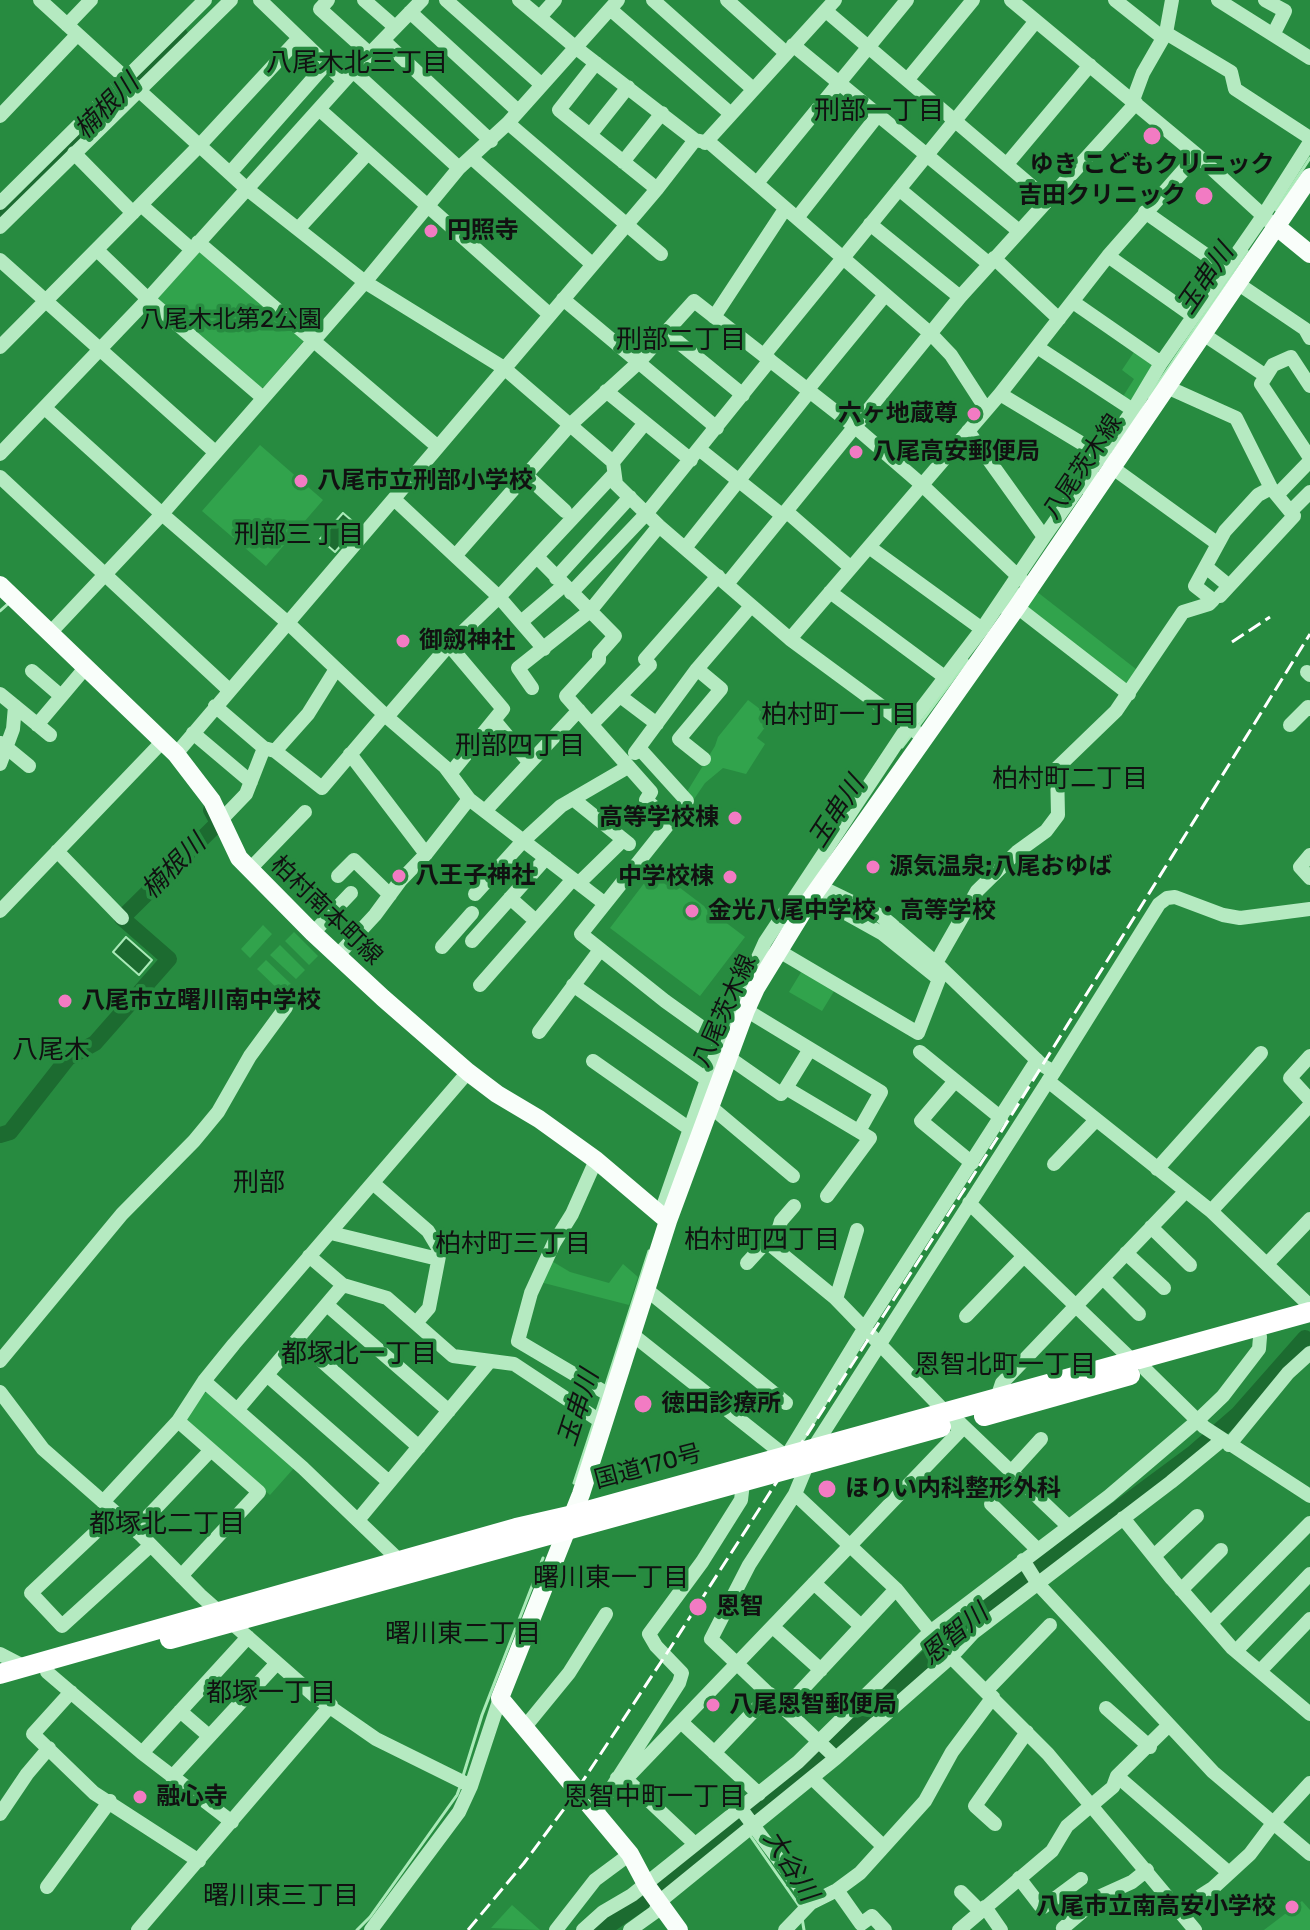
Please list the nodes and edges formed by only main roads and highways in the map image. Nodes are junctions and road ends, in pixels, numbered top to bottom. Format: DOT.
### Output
graph roads {
  1 [pos="1310,177"];
  2 [pos="1270,221"];
  3 [pos="1310,254"];
  4 [pos="4,595"];
  5 [pos="664,1218"];
  6 [pos="1308,1312"];
  7 [pos="1140,1366"];
  8 [pos="954,1419"];
  9 [pos="810,1456"];
  10 [pos="744,1474"];
  11 [pos="569,1523"];
  12 [pos="225,1617"];
  13 [pos="0,1674"];
  14 [pos="0,1685"];
  15 [pos="679,1930"];
  1 -- 2 [label="main road, 八尾茨木線"];
  2 -- 3 [label="main road"];
  2 -- 5 [label="main road, 八尾茨木線"];
  4 -- 5 [label="main road, 柏村南本町線"];
  5 -- 11 [label="main road, 八尾茨木線"];
  6 -- 7 [label="highway, 国道170号"];
  6 -- 7 [label="highway, 国道170号"];
  7 -- 8 [label="highway, 国道170号"];
  7 -- 8 [label="highway, 国道170号"];
  8 -- 9 [label="highway, 国道170号"];
  9 -- 10 [label="highway, 国道170号"];
  9 -- 10 [label="highway, 国道170号"];
  10 -- 11 [label="highway, 国道170号"];
  11 -- 12 [label="highway, 国道170号"];
  11 -- 12 [label="highway, 国道170号"];
  11 -- 15 [label="main road, 八尾茨木線"];
  12 -- 13 [label="highway, 国道170号"];
  12 -- 14 [label="highway, 国道170号"];
}
